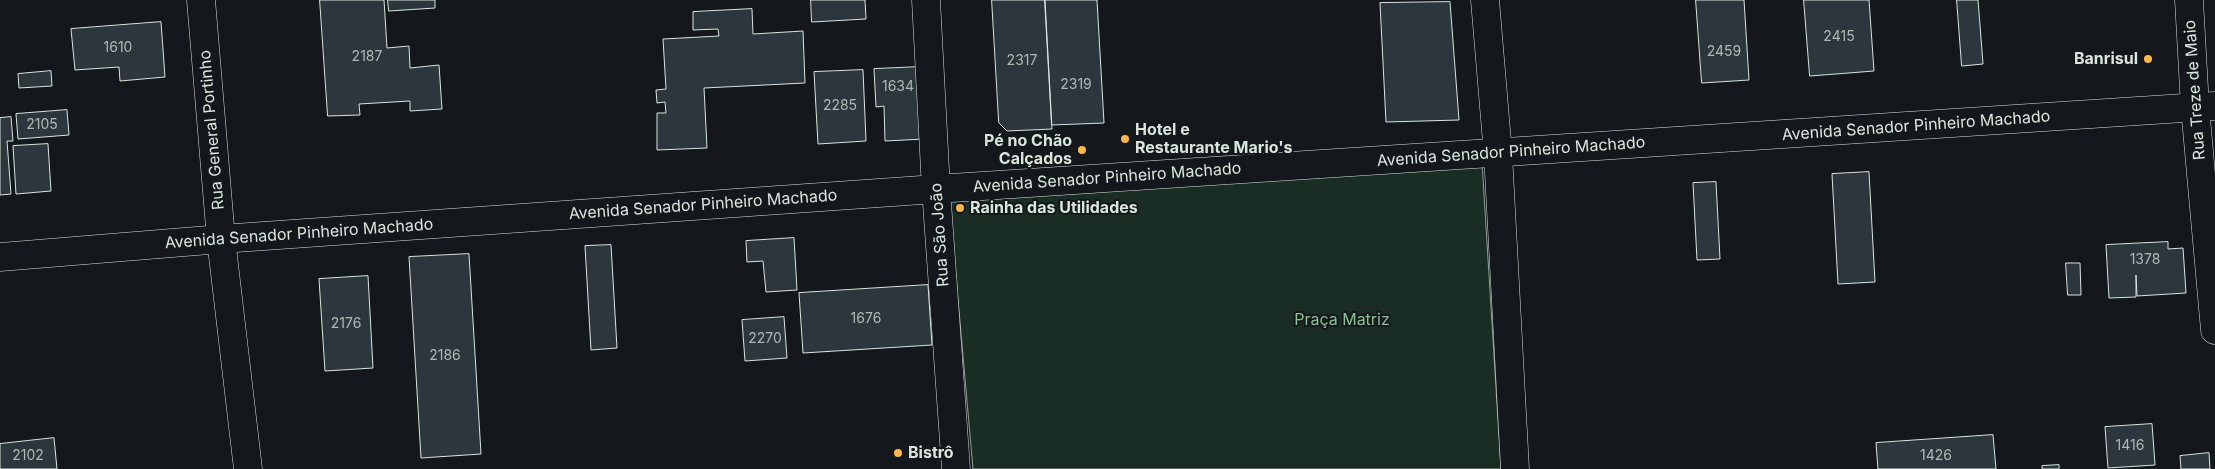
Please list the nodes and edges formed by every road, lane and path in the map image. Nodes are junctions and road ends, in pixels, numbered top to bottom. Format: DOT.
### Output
graph roads {
  1 [pos="201,0"];
  2 [pos="926,0"];
  3 [pos="1485,0"];
  4 [pos="2189,0"];
  5 [pos="2205,107"];
  6 [pos="1498,154"];
  7 [pos="936,189"];
  8 [pos="221,239"];
  9 [pos="0,257"];
  10 [pos="2215,330"];
  11 [pos="248,469"];
  12 [pos="956,469"];
  13 [pos="1516,469"];
  1 -- 8 [label="street, Rua General Portinho"];
  2 -- 7 [label="street, Rua São João"];
  3 -- 6 [label="street"];
  4 -- 5 [label="street, Rua Treze de Maio"];
  5 -- 6 [label="street, Avenida Senador Pinheiro Machado"];
  5 -- 10 [label="street, Rua Treze de Maio"];
  6 -- 7 [label="street, Avenida Senador Pinheiro Machado"];
  6 -- 13 [label="street"];
  7 -- 8 [label="street, Avenida Senador Pinheiro Machado"];
  7 -- 12 [label="street, Rua São João"];
  8 -- 9 [label="street, Avenida Senador Pinheiro Machado"];
  8 -- 11 [label="street, Rua General Portinho"];
}
